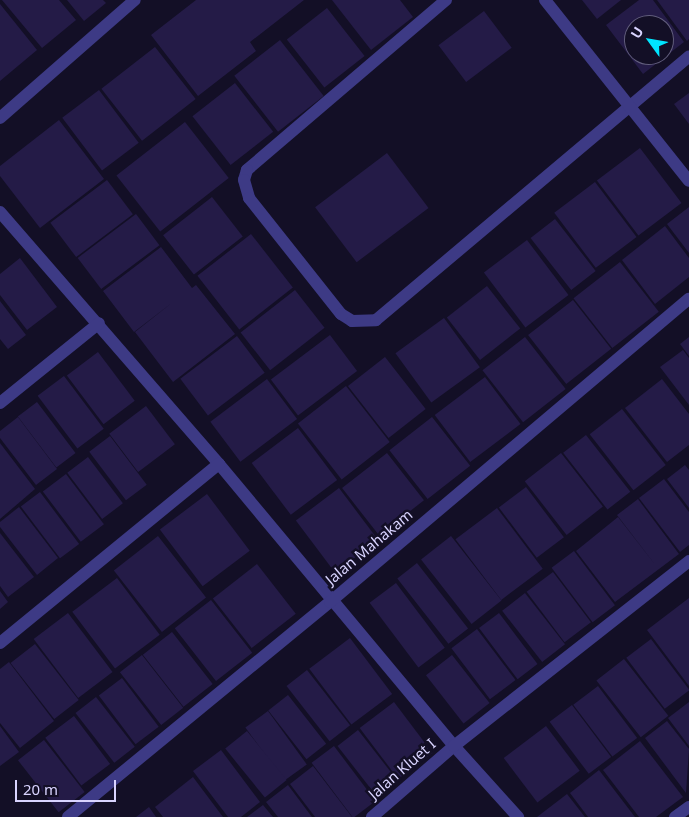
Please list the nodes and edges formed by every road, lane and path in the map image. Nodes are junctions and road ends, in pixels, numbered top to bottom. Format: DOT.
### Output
graph roads {
  1 [pos="136,0"];
  2 [pos="446,0"];
  3 [pos="545,0"];
  4 [pos="689,56"];
  5 [pos="629,106"];
  6 [pos="0,118"];
  7 [pos="689,181"];
  8 [pos="0,212"];
  9 [pos="689,299"];
  10 [pos="99,324"];
  11 [pos="0,403"];
  12 [pos="219,464"];
  13 [pos="689,562"];
  14 [pos="330,602"];
  15 [pos="0,643"];
  16 [pos="454,746"];
  17 [pos="689,807"];
  18 [pos="68,817"];
  19 [pos="372,817"];
  20 [pos="518,817"];
  21 [pos="675,817"];
  1 -- 6 [label="street"];
  2 -- 5 [label="street"];
  3 -- 5 [label="street"];
  4 -- 5 [label="street"];
  5 -- 7 [label="street"];
  8 -- 10 [label="street"];
  9 -- 14 [label="street, Jalan Mahakam"];
  10 -- 11 [label="street"];
  10 -- 12 [label="street"];
  12 -- 14 [label="street"];
  12 -- 15 [label="street"];
  13 -- 16 [label="street, Jalan Kluet I"];
  14 -- 16 [label="street"];
  14 -- 18 [label="street, Jalan Mahakam"];
  16 -- 19 [label="street, Jalan Kluet I"];
  16 -- 20 [label="street"];
  17 -- 21 [label="street"];
}
